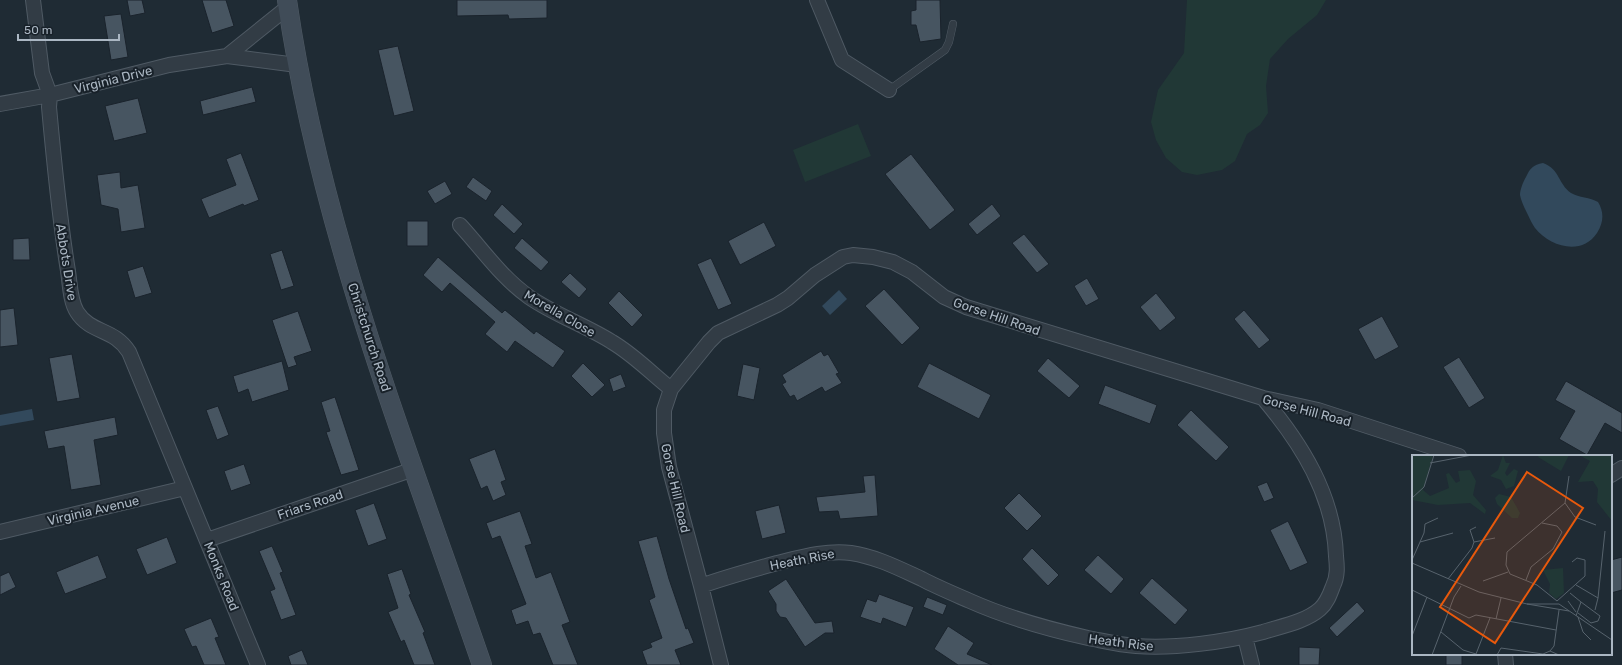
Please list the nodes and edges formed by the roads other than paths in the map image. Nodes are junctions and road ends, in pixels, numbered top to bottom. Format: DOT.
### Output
graph roads {
  1 [pos="33,0"];
  2 [pos="817,0"];
  3 [pos="288,4"];
  4 [pos="953,24"];
  5 [pos="227,56"];
  6 [pos="297,65"];
  7 [pos="889,90"];
  8 [pos="50,95"];
  9 [pos="0,104"];
  10 [pos="460,225"];
  11 [pos="671,389"];
  12 [pos="1263,398"];
  13 [pos="1456,455"];
  14 [pos="1622,468"];
  15 [pos="414,469"];
  16 [pos="1612,474"];
  17 [pos="185,488"];
  18 [pos="0,532"];
  19 [pos="207,540"];
  20 [pos="701,586"];
  21 [pos="1245,637"];
  22 [pos="1505,655"];
  23 [pos="258,665"];
  24 [pos="482,665"];
  25 [pos="720,665"];
  26 [pos="1252,665"];
  27 [pos="1506,665"];
  1 -- 8 [label="street, Abbots Drive"];
  2 -- 7 [label="street"];
  3 -- 5 [label="street, Virginia Drive"];
  3 -- 6 [label="main road, Christchurch Road"];
  4 -- 7 [label="lane"];
  5 -- 6 [label="street, Virginia Drive"];
  5 -- 8 [label="street, Virginia Drive"];
  6 -- 15 [label="main road, Christchurch Road"];
  8 -- 9 [label="street, Virginia Drive"];
  8 -- 17 [label="street, Abbots Drive"];
  10 -- 11 [label="street, Morella Close"];
  11 -- 12 [label="street, Gorse Hill Road"];
  11 -- 20 [label="street, Gorse Hill Road"];
  12 -- 13 [label="street, Gorse Hill Road"];
  12 -- 21 [label="street, Heath Rise"];
  14 -- 16 [label="street"];
  15 -- 19 [label="street, Friars Road"];
  15 -- 24 [label="main road, Christchurch Road"];
  17 -- 18 [label="street, Virginia Avenue"];
  17 -- 19 [label="street, Monks Road"];
  19 -- 23 [label="street, Monks Road"];
  20 -- 21 [label="street, Heath Rise"];
  20 -- 25 [label="street, Gorse Hill Road"];
  21 -- 26 [label="street"];
  22 -- 27 [label="street"];
}
